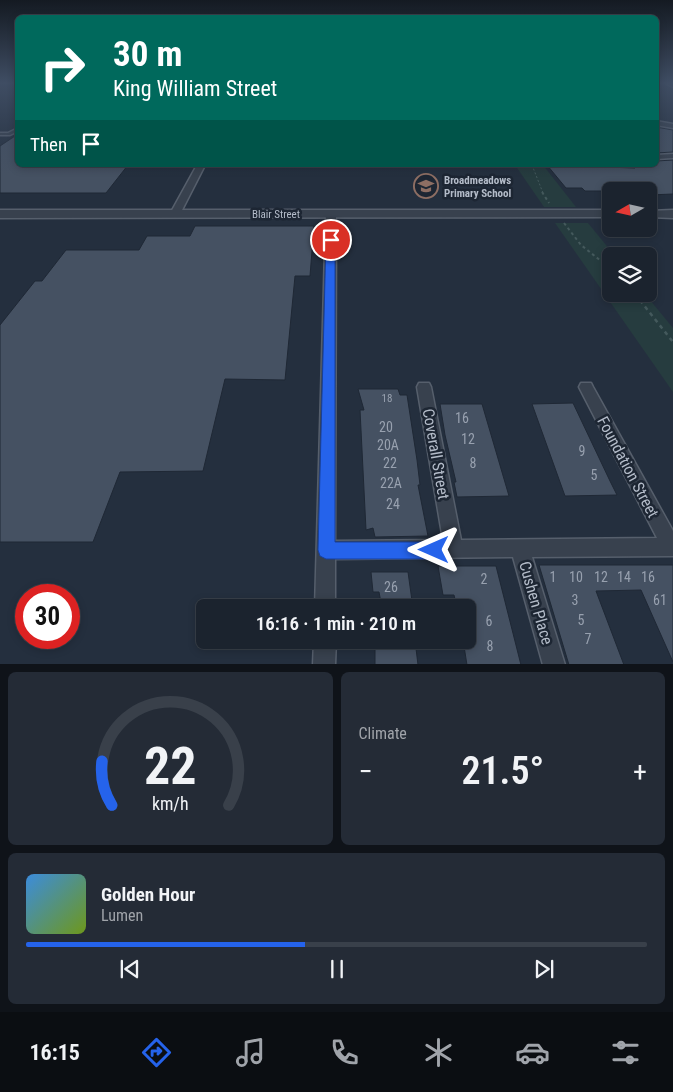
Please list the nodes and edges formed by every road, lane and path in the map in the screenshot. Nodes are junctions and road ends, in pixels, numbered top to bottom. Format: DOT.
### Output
graph roads {
  1 [pos="659,124"];
  2 [pos="673,126"];
  3 [pos="15,131"];
  4 [pos="0,134"];
  5 [pos="659,156"];
  6 [pos="673,156"];
  7 [pos="200,167"];
  8 [pos="533,167"];
  9 [pos="0,214"];
  10 [pos="175,214"];
  11 [pos="331,214"];
  12 [pos="557,214"];
  13 [pos="602,214"];
  14 [pos="658,214"];
  15 [pos="673,214"];
  16 [pos="602,262"];
  17 [pos="641,302"];
  18 [pos="673,342"];
  19 [pos="424,387"];
  20 [pos="586,387"];
  21 [pos="672,546"];
  22 [pos="520,549"];
  23 [pos="326,550"];
  24 [pos="454,550"];
  25 [pos="325,599"];
  26 [pos="325,649"];
  27 [pos="324,664"];
  28 [pos="554,664"];
  1 -- 2 [label="street"];
  3 -- 4 [label="lane"];
  5 -- 6 [label="street"];
  7 -- 10 [label="street"];
  8 -- 12 [label="path"];
  9 -- 10 [label="street, Blair Street"];
  10 -- 11 [label="street, Blair Street"];
  11 -- 12 [label="street, Blair Street"];
  11 -- 23 [label="street"];
  12 -- 13 [label="street, Blair Street"];
  12 -- 16 [label="path"];
  14 -- 15 [label="street"];
  17 -- 18 [label="path"];
  19 -- 24 [label="street, Coverall Street"];
  20 -- 21 [label="street, Foundation Street"];
  21 -- 22 [label="street"];
  22 -- 24 [label="street, Cushen Place"];
  22 -- 28 [label="street, Cushen Place"];
  23 -- 24 [label="street, Cushen Place"];
  23 -- 25 [label="street"];
  26 -- 27 [label="street"];
}
